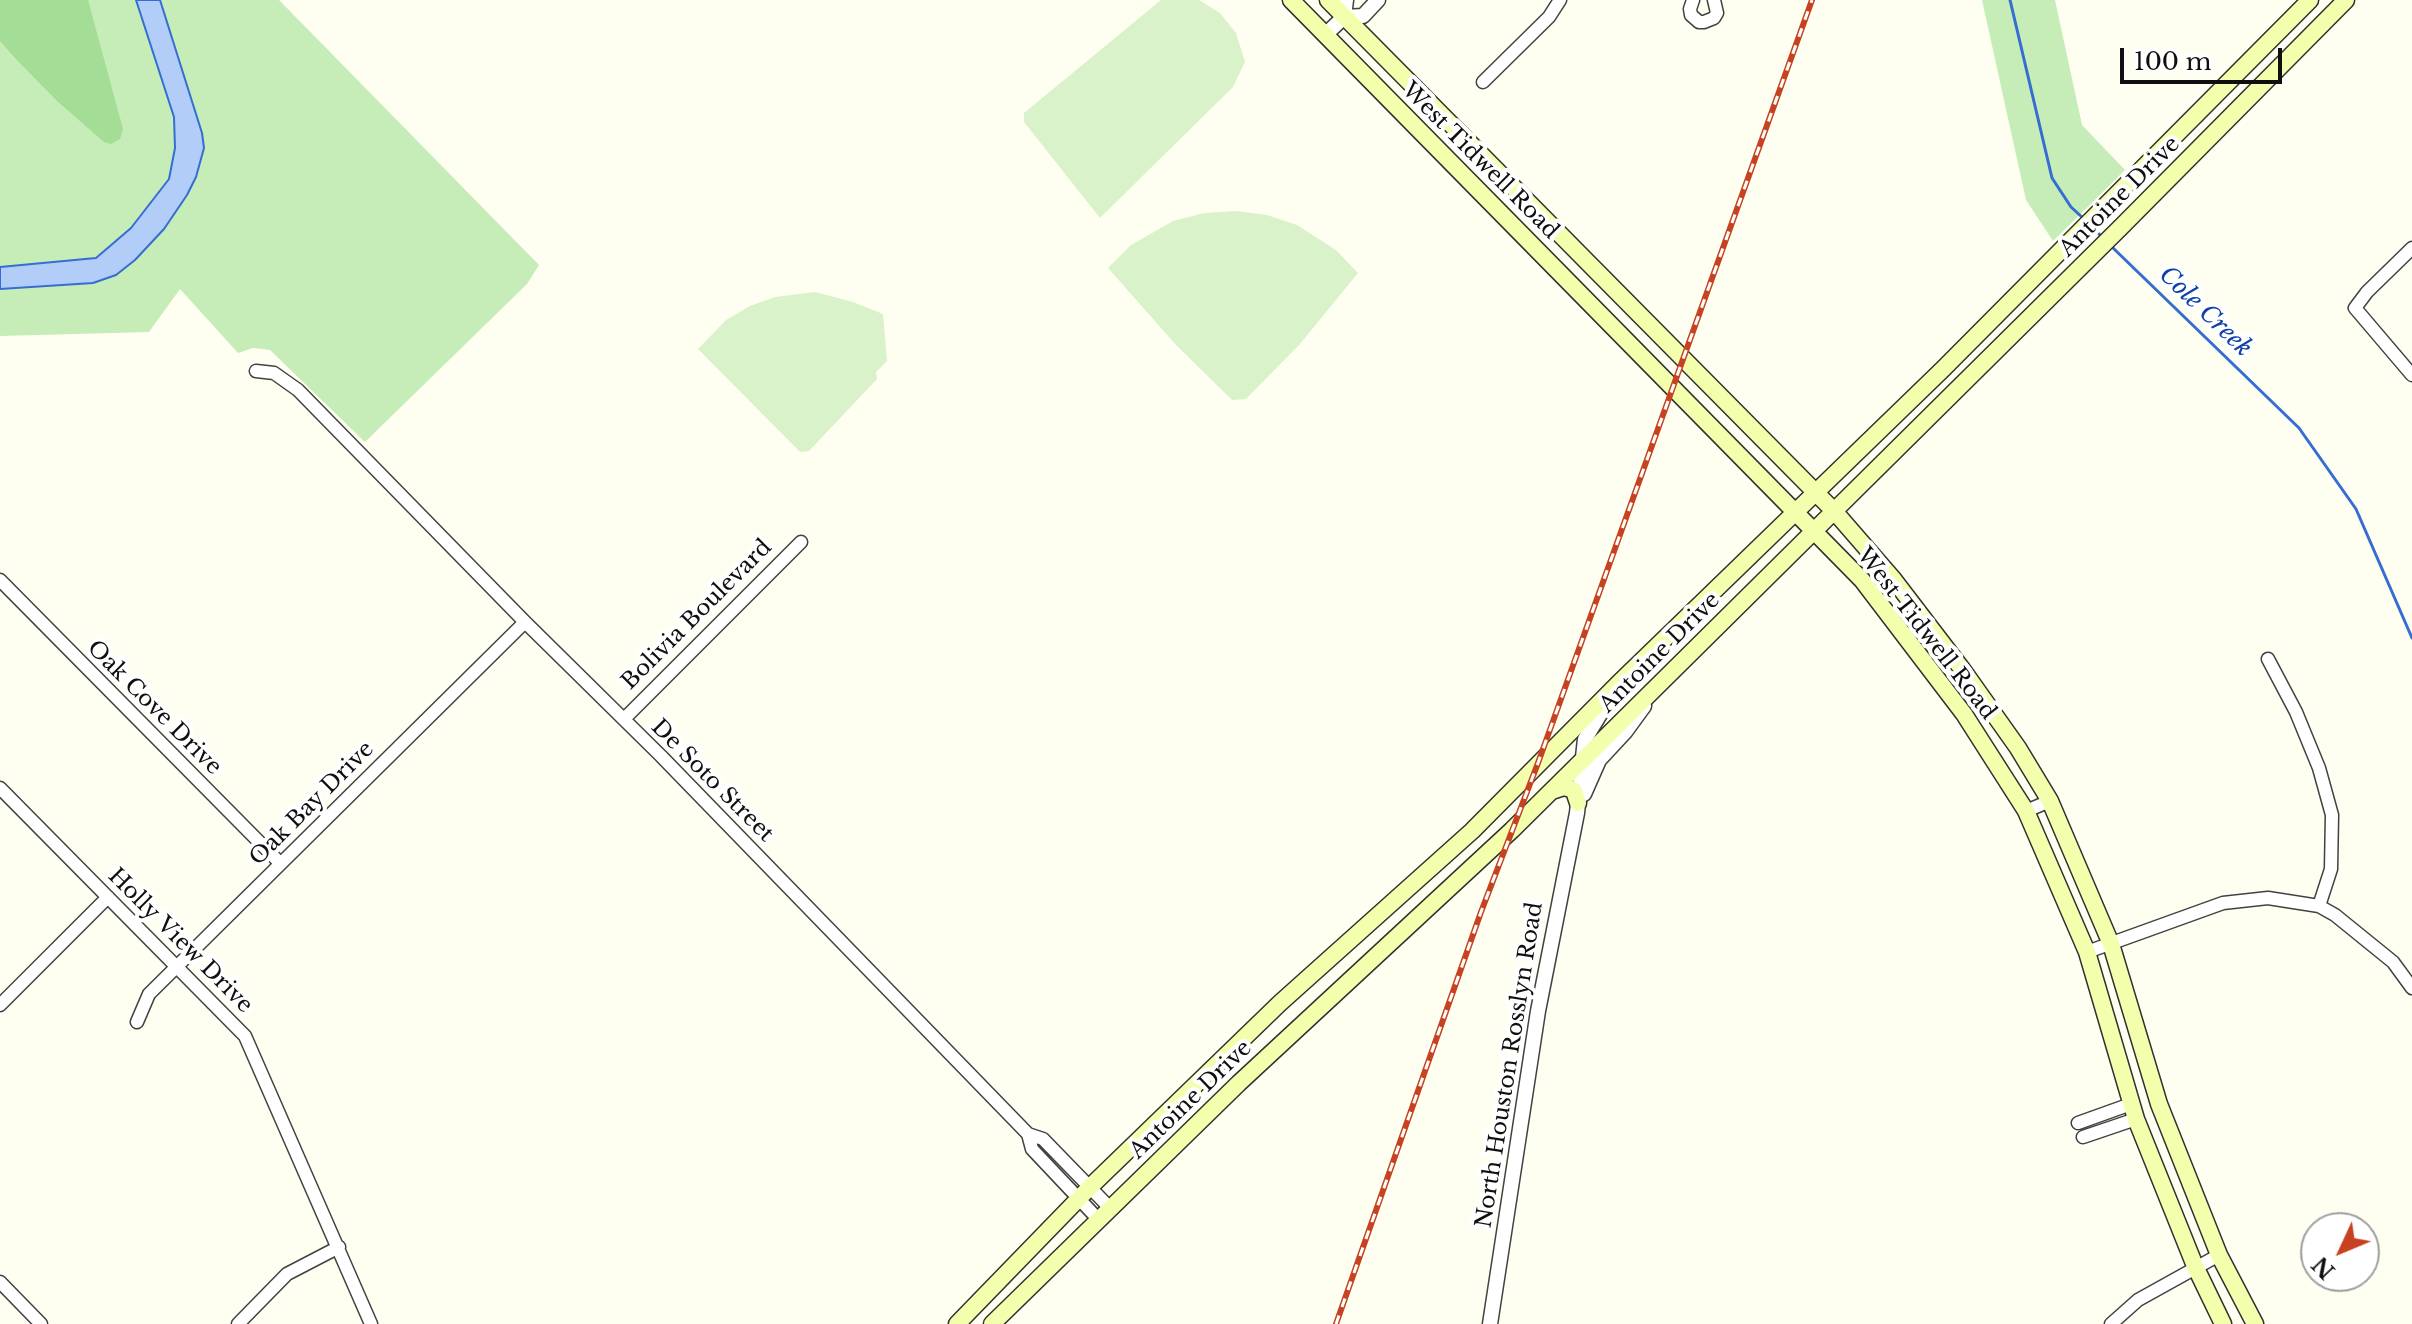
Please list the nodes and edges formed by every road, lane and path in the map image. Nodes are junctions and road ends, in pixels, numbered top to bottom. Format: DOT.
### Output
graph roads {
  1 [pos="1291,0"];
  2 [pos="1328,0"];
  3 [pos="1378,0"];
  4 [pos="1560,0"];
  5 [pos="1693,0"];
  6 [pos="1714,0"];
  7 [pos="2310,0"];
  8 [pos="2346,0"];
  9 [pos="1345,8"];
  10 [pos="1325,35"];
  11 [pos="1483,82"];
  12 [pos="2225,83"];
  13 [pos="2245,104"];
  14 [pos="1476,151"];
  15 [pos="1458,170"];
  16 [pos="2412,248"];
  17 [pos="1586,263"];
  18 [pos="1568,281"];
  19 [pos="256,371"];
  20 [pos="2412,375"];
  21 [pos="1712,389"];
  22 [pos="1694,409"];
  23 [pos="1816,493"];
  24 [pos="1796,512"];
  25 [pos="1835,512"];
  26 [pos="1814,531"];
  27 [pos="801,542"];
  28 [pos="0,580"];
  29 [pos="525,622"];
  30 [pos="1668,637"];
  31 [pos="2268,659"];
  32 [pos="1686,660"];
  33 [pos="1620,682"];
  34 [pos="1658,687"];
  35 [pos="624,719"];
  36 [pos="1583,760"];
  37 [pos="1550,792"];
  38 [pos="2,794"];
  39 [pos="2050,801"];
  40 [pos="1577,808"];
  41 [pos="2026,811"];
  42 [pos="280,863"];
  43 [pos="108,897"];
  44 [pos="2319,906"];
  45 [pos="2111,944"];
  46 [pos="2087,952"];
  47 [pos="176,967"];
  48 [pos="2412,988"];
  49 [pos="0,1005"];
  50 [pos="137,1022"];
  51 [pos="2159,1104"];
  52 [pos="2134,1111"];
  53 [pos="2078,1123"];
  54 [pos="2083,1137"];
  55 [pos="1084,1193"];
  56 [pos="1104,1213"];
  57 [pos="339,1247"];
  58 [pos="2219,1255"];
  59 [pos="2195,1266"];
  60 [pos="0,1282"];
  61 [pos="41,1324"];
  62 [pos="238,1324"];
  63 [pos="371,1324"];
  64 [pos="957,1324"];
  65 [pos="992,1324"];
  66 [pos="1490,1324"];
  67 [pos="2111,1324"];
  68 [pos="2223,1324"];
  69 [pos="2255,1324"];
  1 -- 10 [label="main road, West Tidwell Road"];
  2 -- 9 [label="main road, West Tidwell Road"];
  3 -- 9 [label="street"];
  4 -- 11 [label="street"];
  5 -- 6 [label="street"];
  7 -- 12 [label="main road, Antoine Drive"];
  8 -- 13 [label="main road, Antoine Drive"];
  9 -- 10 [label="street"];
  9 -- 14 [label="main road, West Tidwell Road"];
  10 -- 15 [label="main road, West Tidwell Road"];
  12 -- 13 [label="main road"];
  12 -- 23 [label="main road, Antoine Drive"];
  13 -- 25 [label="main road, Antoine Drive"];
  14 -- 15 [label="main road"];
  14 -- 17 [label="main road, West Tidwell Road"];
  15 -- 18 [label="main road, West Tidwell Road"];
  16 -- 20 [label="street"];
  17 -- 18 [label="main road"];
  17 -- 21 [label="main road, West Tidwell Road"];
  18 -- 22 [label="main road, West Tidwell Road"];
  19 -- 29 [label="street, De Soto Street"];
  21 -- 22 [label="main road"];
  21 -- 23 [label="main road, West Tidwell Road"];
  22 -- 24 [label="main road, West Tidwell Road"];
  23 -- 24 [label="main road, Antoine Drive"];
  23 -- 25 [label="main road, West Tidwell Road"];
  24 -- 26 [label="main road, West Tidwell Road"];
  24 -- 30 [label="main road, Antoine Drive"];
  25 -- 26 [label="main road, Antoine Drive"];
  25 -- 39 [label="main road, West Tidwell Road"];
  26 -- 32 [label="main road, Antoine Drive"];
  26 -- 41 [label="main road, West Tidwell Road"];
  27 -- 35 [label="street, Bolivia Boulevard"];
  28 -- 42 [label="street, Oak Cove Drive"];
  29 -- 35 [label="street, De Soto Street"];
  29 -- 42 [label="street, Oak Bay Drive"];
  30 -- 32 [label="main road"];
  30 -- 33 [label="main road, Antoine Drive"];
  31 -- 44 [label="street"];
  32 -- 34 [label="main road, Antoine Drive"];
  33 -- 36 [label="street, North Houston Rosslyn Road"];
  33 -- 55 [label="main road, Antoine Drive"];
  34 -- 36 [label="main road, Antoine Drive"];
  34 -- 40 [label="street, North Houston Rosslyn Road"];
  35 -- 55 [label="street, De Soto Street"];
  36 -- 37 [label="main road, Antoine Drive"];
  36 -- 40 [label="street, North Houston Rosslyn Road"];
  37 -- 40 [label="main road"];
  37 -- 56 [label="main road, Antoine Drive"];
  38 -- 43 [label="street, Holly View Drive"];
  39 -- 41 [label="street"];
  39 -- 45 [label="main road, West Tidwell Road"];
  40 -- 66 [label="street, North Houston Rosslyn Road"];
  41 -- 46 [label="main road, West Tidwell Road"];
  42 -- 47 [label="street, Oak Bay Drive"];
  43 -- 47 [label="street, Holly View Drive"];
  43 -- 49 [label="street"];
  44 -- 45 [label="street"];
  44 -- 48 [label="street"];
  45 -- 46 [label="street"];
  45 -- 51 [label="main road, West Tidwell Road"];
  46 -- 52 [label="main road, West Tidwell Road"];
  47 -- 50 [label="street, Oak Bay Drive"];
  47 -- 57 [label="street, Holly View Drive"];
  51 -- 52 [label="main road"];
  51 -- 58 [label="main road, West Tidwell Road"];
  52 -- 53 [label="street"];
  52 -- 54 [label="street"];
  52 -- 59 [label="main road, West Tidwell Road"];
  55 -- 56 [label="street, De Soto Street"];
  55 -- 64 [label="main road, Antoine Drive"];
  56 -- 65 [label="main road, Antoine Drive"];
  57 -- 62 [label="street"];
  57 -- 63 [label="street, Holly View Drive"];
  58 -- 59 [label="street"];
  58 -- 69 [label="main road, West Tidwell Road"];
  59 -- 67 [label="street"];
  59 -- 68 [label="main road, West Tidwell Road"];
  60 -- 61 [label="street"];
}
